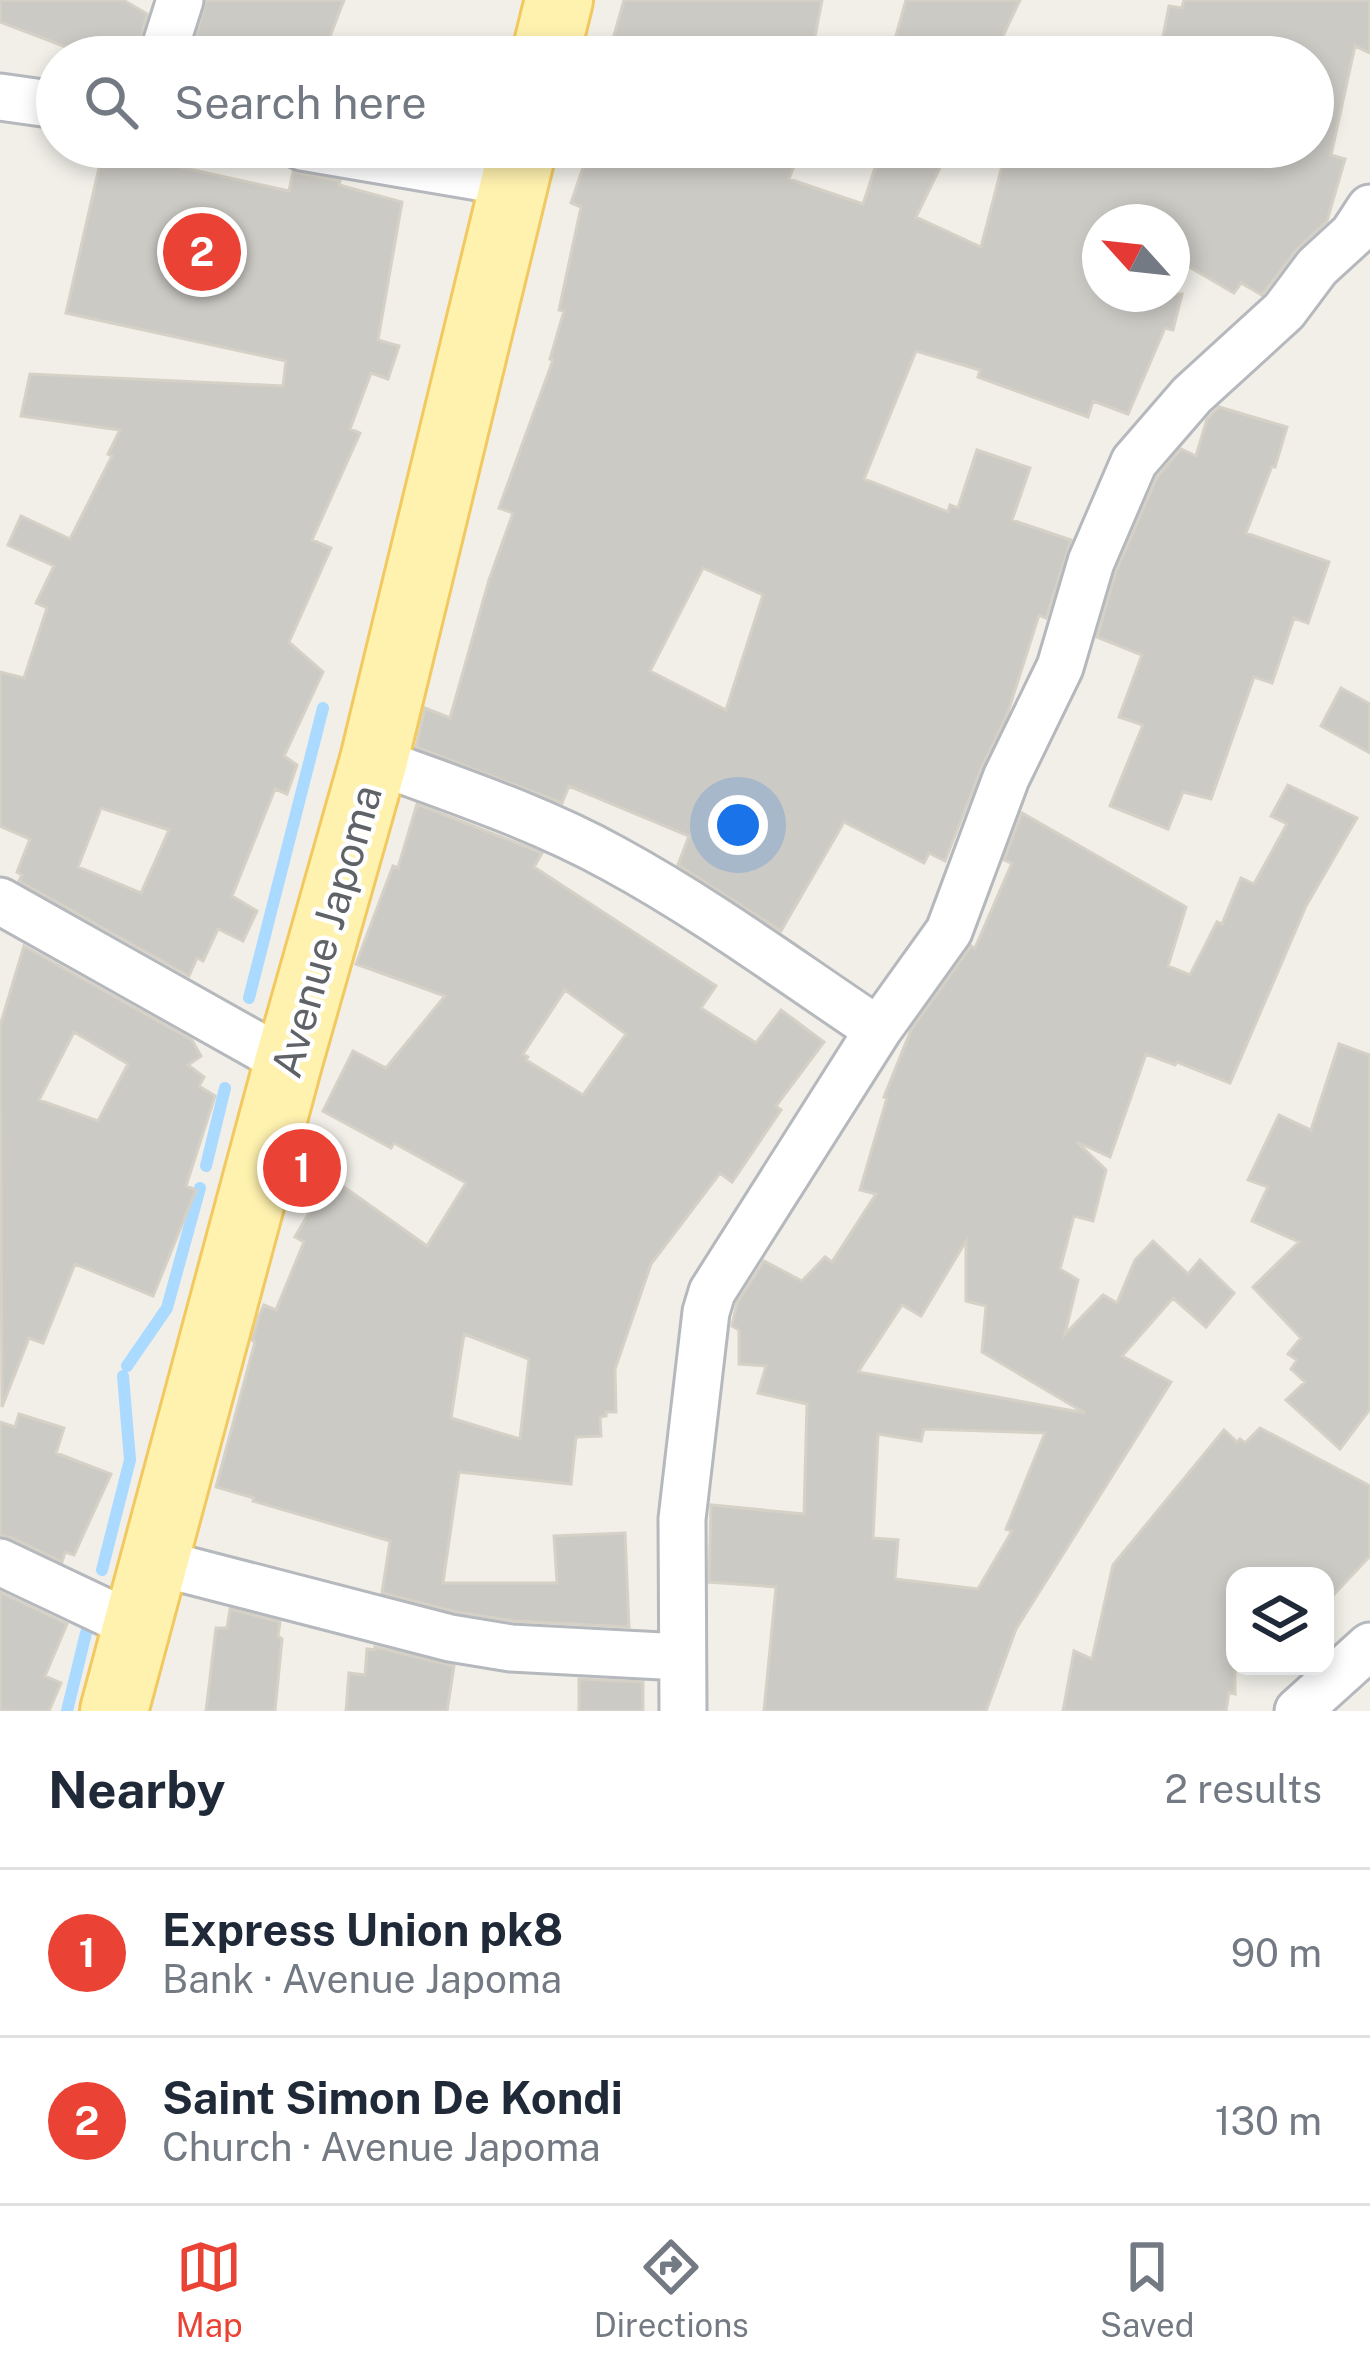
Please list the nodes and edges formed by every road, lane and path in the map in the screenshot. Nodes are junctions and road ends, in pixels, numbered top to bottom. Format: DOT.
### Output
graph roads {
  1 [pos="181,0"];
  2 [pos="560,0"];
  3 [pos="169,36"];
  4 [pos="551,36"];
  5 [pos="0,97"];
  6 [pos="36,102"];
  7 [pos="517,168"];
  8 [pos="1370,208"];
  9 [pos="374,760"];
  10 [pos="0,901"];
  11 [pos="878,1030"];
  12 [pos="288,1063"];
  13 [pos="152,1561"];
  14 [pos="0,1562"];
  15 [pos="135,1625"];
  16 [pos="1370,1646"];
  17 [pos="681,1658"];
  18 [pos="114,1711"];
  19 [pos="683,1711"];
  20 [pos="1298,1711"];
  1 -- 3 [label="street"];
  2 -- 4 [label="main road"];
  5 -- 6 [label="street"];
  7 -- 9 [label="main road, Avenue Japoma"];
  8 -- 11 [label="street"];
  9 -- 11 [label="street"];
  9 -- 12 [label="main road, Avenue Japoma"];
  10 -- 12 [label="street"];
  11 -- 17 [label="street"];
  12 -- 13 [label="main road, Avenue Japoma"];
  13 -- 15 [label="main road, Avenue Japoma"];
  13 -- 17 [label="street"];
  14 -- 15 [label="street"];
  15 -- 18 [label="main road, Avenue Japoma"];
  16 -- 20 [label="street"];
  17 -- 19 [label="street"];
}
